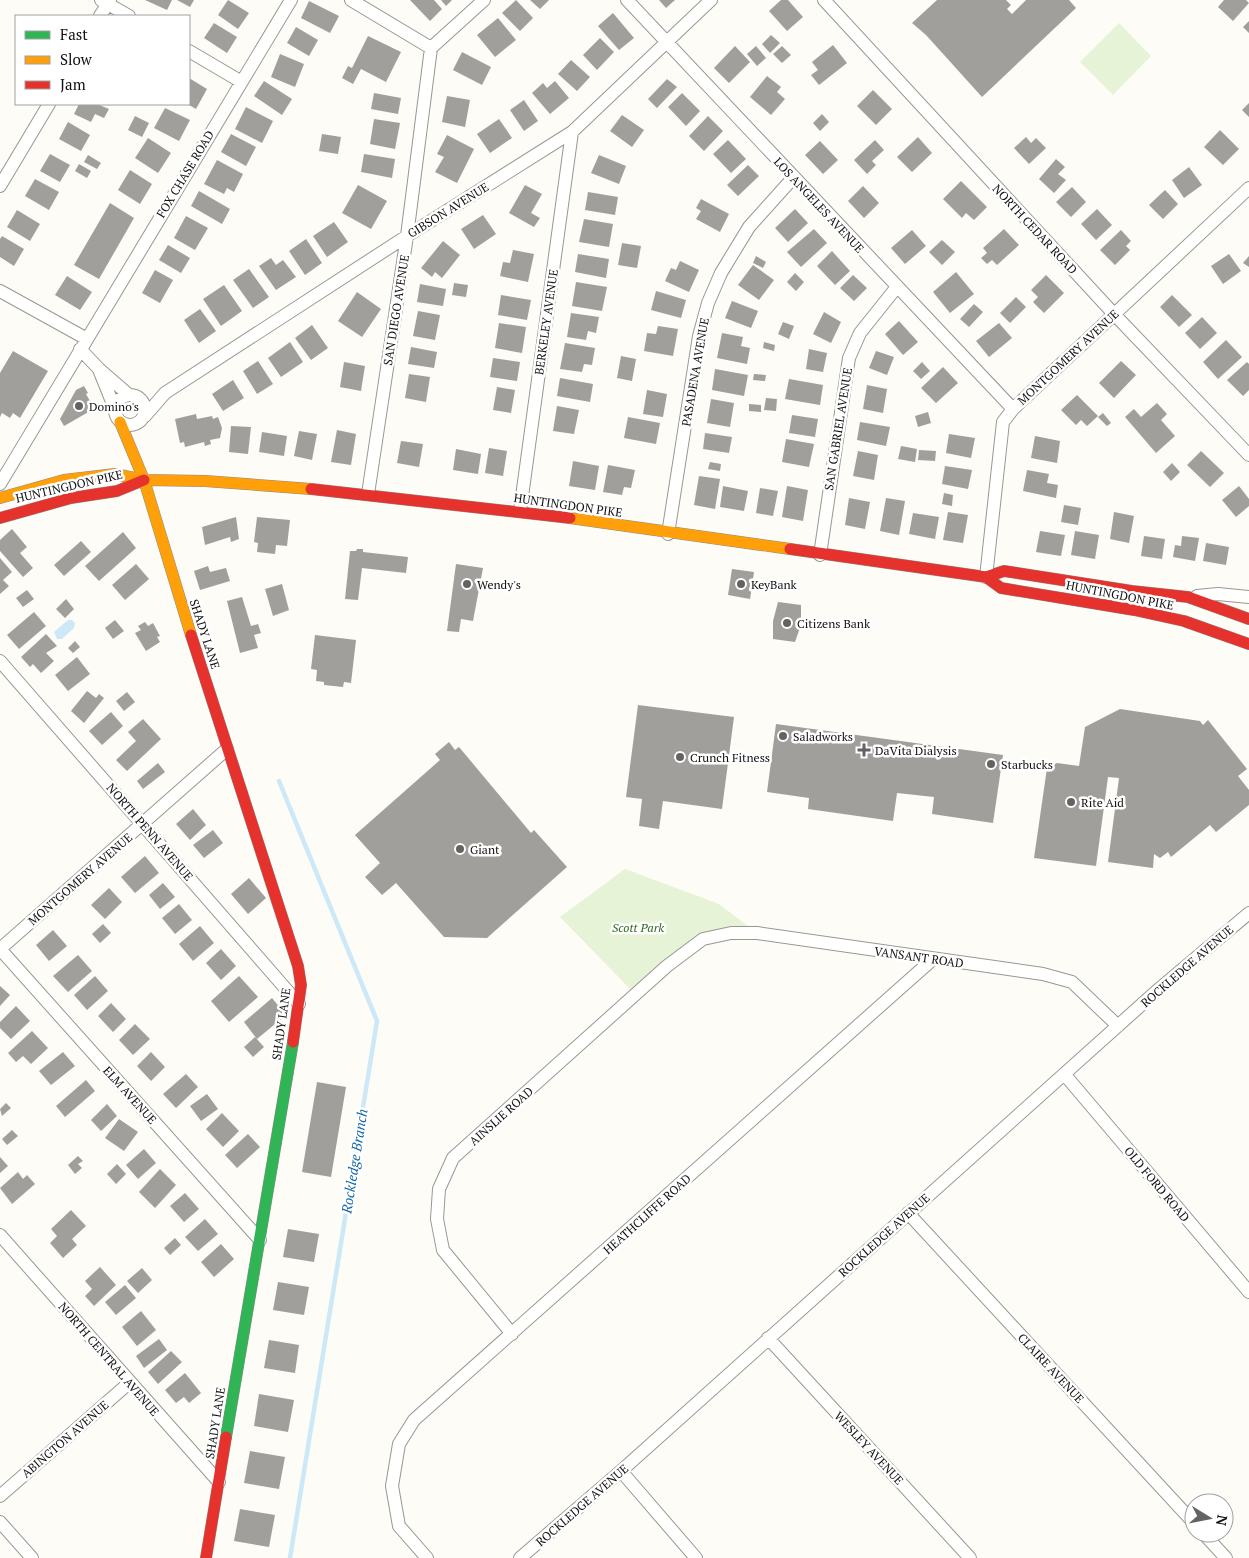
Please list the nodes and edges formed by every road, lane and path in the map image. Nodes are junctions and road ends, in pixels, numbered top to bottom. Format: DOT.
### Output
graph roads {
  1 [pos="291,0"];
  2 [pos="351,0"];
  3 [pos="484,0"];
  4 [pos="627,0"];
  5 [pos="710,0"];
  6 [pos="824,0"];
  7 [pos="106,1"];
  8 [pos="100,15"];
  9 [pos="127,15"];
  10 [pos="666,41"];
  11 [pos="431,48"];
  12 [pos="190,52"];
  13 [pos="240,81"];
  14 [pos="48,105"];
  15 [pos="572,132"];
  16 [pos="793,178"];
  17 [pos="0,186"];
  18 [pos="1249,188"];
  19 [pos="407,236"];
  20 [pos="896,288"];
  21 [pos="0,291"];
  22 [pos="1113,314"];
  23 [pos="84,344"];
  24 [pos="99,369"];
  25 [pos="129,395"];
  26 [pos="115,409"];
  27 [pos="1013,410"];
  28 [pos="142,420"];
  29 [pos="120,422"];
  30 [pos="133,451"];
  31 [pos="1249,455"];
  32 [pos="144,480"];
  33 [pos="0,484"];
  34 [pos="368,494"];
  35 [pos="0,498"];
  36 [pos="520,511"];
  37 [pos="0,518"];
  38 [pos="668,534"];
  39 [pos="820,555"];
  40 [pos="986,577"];
  41 [pos="1249,596"];
  42 [pos="1188,597"];
  43 [pos="1249,619"];
  44 [pos="1249,644"];
  45 [pos="0,661"];
  46 [pos="228,749"];
  47 [pos="143,824"];
  48 [pos="1249,913"];
  49 [pos="703,939"];
  50 [pos="0,949"];
  51 [pos="933,959"];
  52 [pos="299,1004"];
  53 [pos="1118,1026"];
  54 [pos="1065,1075"];
  55 [pos="908,1213"];
  56 [pos="0,1235"];
  57 [pos="260,1240"];
  58 [pos="1249,1292"];
  59 [pos="512,1334"];
  60 [pos="768,1338"];
  61 [pos="129,1383"];
  62 [pos="621,1471"];
  63 [pos="219,1482"];
  64 [pos="0,1496"];
  65 [pos="1184,1512"];
  66 [pos="0,1522"];
  67 [pos="1212,1543"];
  68 [pos="32,1558"];
  69 [pos="206,1558"];
  70 [pos="427,1558"];
  71 [pos="520,1558"];
  72 [pos="696,1558"];
  73 [pos="970,1558"];
  74 [pos="1226,1558"];
  1 -- 13 [label="street, FOX CHASE ROAD"];
  2 -- 11 [label="street"];
  3 -- 11 [label="street"];
  4 -- 10 [label="street, LOS ANGELES AVENUE"];
  5 -- 10 [label="street, GIBSON AVENUE"];
  6 -- 22 [label="street, NORTH CEDAR ROAD"];
  7 -- 8 [label="street"];
  7 -- 9 [label="street"];
  10 -- 15 [label="street, GIBSON AVENUE"];
  10 -- 16 [label="street, LOS ANGELES AVENUE"];
  11 -- 19 [label="street, SAN DIEGO AVENUE"];
  12 -- 13 [label="street"];
  13 -- 23 [label="street, FOX CHASE ROAD"];
  14 -- 17 [label="street"];
  15 -- 19 [label="street, GIBSON AVENUE"];
  15 -- 36 [label="street, BERKELEY AVENUE"];
  16 -- 20 [label="street, LOS ANGELES AVENUE"];
  16 -- 38 [label="street, PASADENA AVENUE"];
  18 -- 22 [label="street, MONTGOMERY AVENUE"];
  19 -- 28 [label="street, GIBSON AVENUE"];
  19 -- 34 [label="street, SAN DIEGO AVENUE"];
  20 -- 27 [label="street, LOS ANGELES AVENUE"];
  20 -- 39 [label="street, SAN GABRIEL AVENUE"];
  21 -- 23 [label="street"];
  22 -- 27 [label="street, MONTGOMERY AVENUE"];
  22 -- 31 [label="street, NORTH CEDAR ROAD"];
  23 -- 24 [label="street"];
  23 -- 33 [label="street, FOX CHASE ROAD"];
  24 -- 25 [label="street"];
  24 -- 26 [label="street"];
  25 -- 26 [label="street"];
  25 -- 28 [label="street"];
  26 -- 29 [label="street"];
  27 -- 40 [label="street, MONTGOMERY AVENUE"];
  28 -- 29 [label="street"];
  28 -- 30 [label="street"];
  29 -- 30 [label="main road"];
  30 -- 32 [label="main road"];
  32 -- 34 [label="main road, HUNTINGDON PIKE"];
  32 -- 35 [label="main road, HUNTINGDON PIKE"];
  32 -- 37 [label="main road, HUNTINGDON PIKE"];
  32 -- 46 [label="main road, SHADY LANE"];
  34 -- 36 [label="main road, HUNTINGDON PIKE"];
  36 -- 38 [label="main road, HUNTINGDON PIKE"];
  38 -- 39 [label="main road, HUNTINGDON PIKE"];
  39 -- 40 [label="main road, HUNTINGDON PIKE"];
  40 -- 42 [label="main road, HUNTINGDON PIKE"];
  40 -- 44 [label="main road, HUNTINGDON PIKE"];
  41 -- 42 [label="street"];
  42 -- 43 [label="main road, HUNTINGDON PIKE"];
  45 -- 47 [label="street, NORTH PENN AVENUE"];
  46 -- 47 [label="street, MONTGOMERY AVENUE"];
  46 -- 52 [label="main road, SHADY LANE"];
  47 -- 50 [label="street, MONTGOMERY AVENUE"];
  47 -- 52 [label="street, NORTH PENN AVENUE"];
  48 -- 53 [label="street, ROCKLEDGE AVENUE"];
  49 -- 51 [label="street, VANSANT ROAD"];
  49 -- 59 [label="street, AINSLIE ROAD"];
  50 -- 57 [label="street, ELM AVENUE"];
  51 -- 53 [label="street, VANSANT ROAD"];
  51 -- 59 [label="street, HEATHCLIFFE ROAD"];
  52 -- 57 [label="main road, SHADY LANE"];
  53 -- 54 [label="street, ROCKLEDGE AVENUE"];
  54 -- 55 [label="street, ROCKLEDGE AVENUE"];
  54 -- 58 [label="street, OLD FORD ROAD"];
  55 -- 60 [label="street, ROCKLEDGE AVENUE"];
  55 -- 65 [label="street, CLAIRE AVENUE"];
  56 -- 61 [label="street, NORTH CENTRAL AVENUE"];
  57 -- 63 [label="main road, SHADY LANE"];
  59 -- 70 [label="street, HEATHCLIFFE ROAD"];
  60 -- 62 [label="street, ROCKLEDGE AVENUE"];
  60 -- 73 [label="street, WESLEY AVENUE"];
  61 -- 63 [label="street, NORTH CENTRAL AVENUE"];
  61 -- 64 [label="street, ABINGTON AVENUE"];
  62 -- 71 [label="street, ROCKLEDGE AVENUE"];
  62 -- 72 [label="street"];
  63 -- 69 [label="main road, SHADY LANE"];
  66 -- 68 [label="street"];
  67 -- 74 [label="street"];
}
